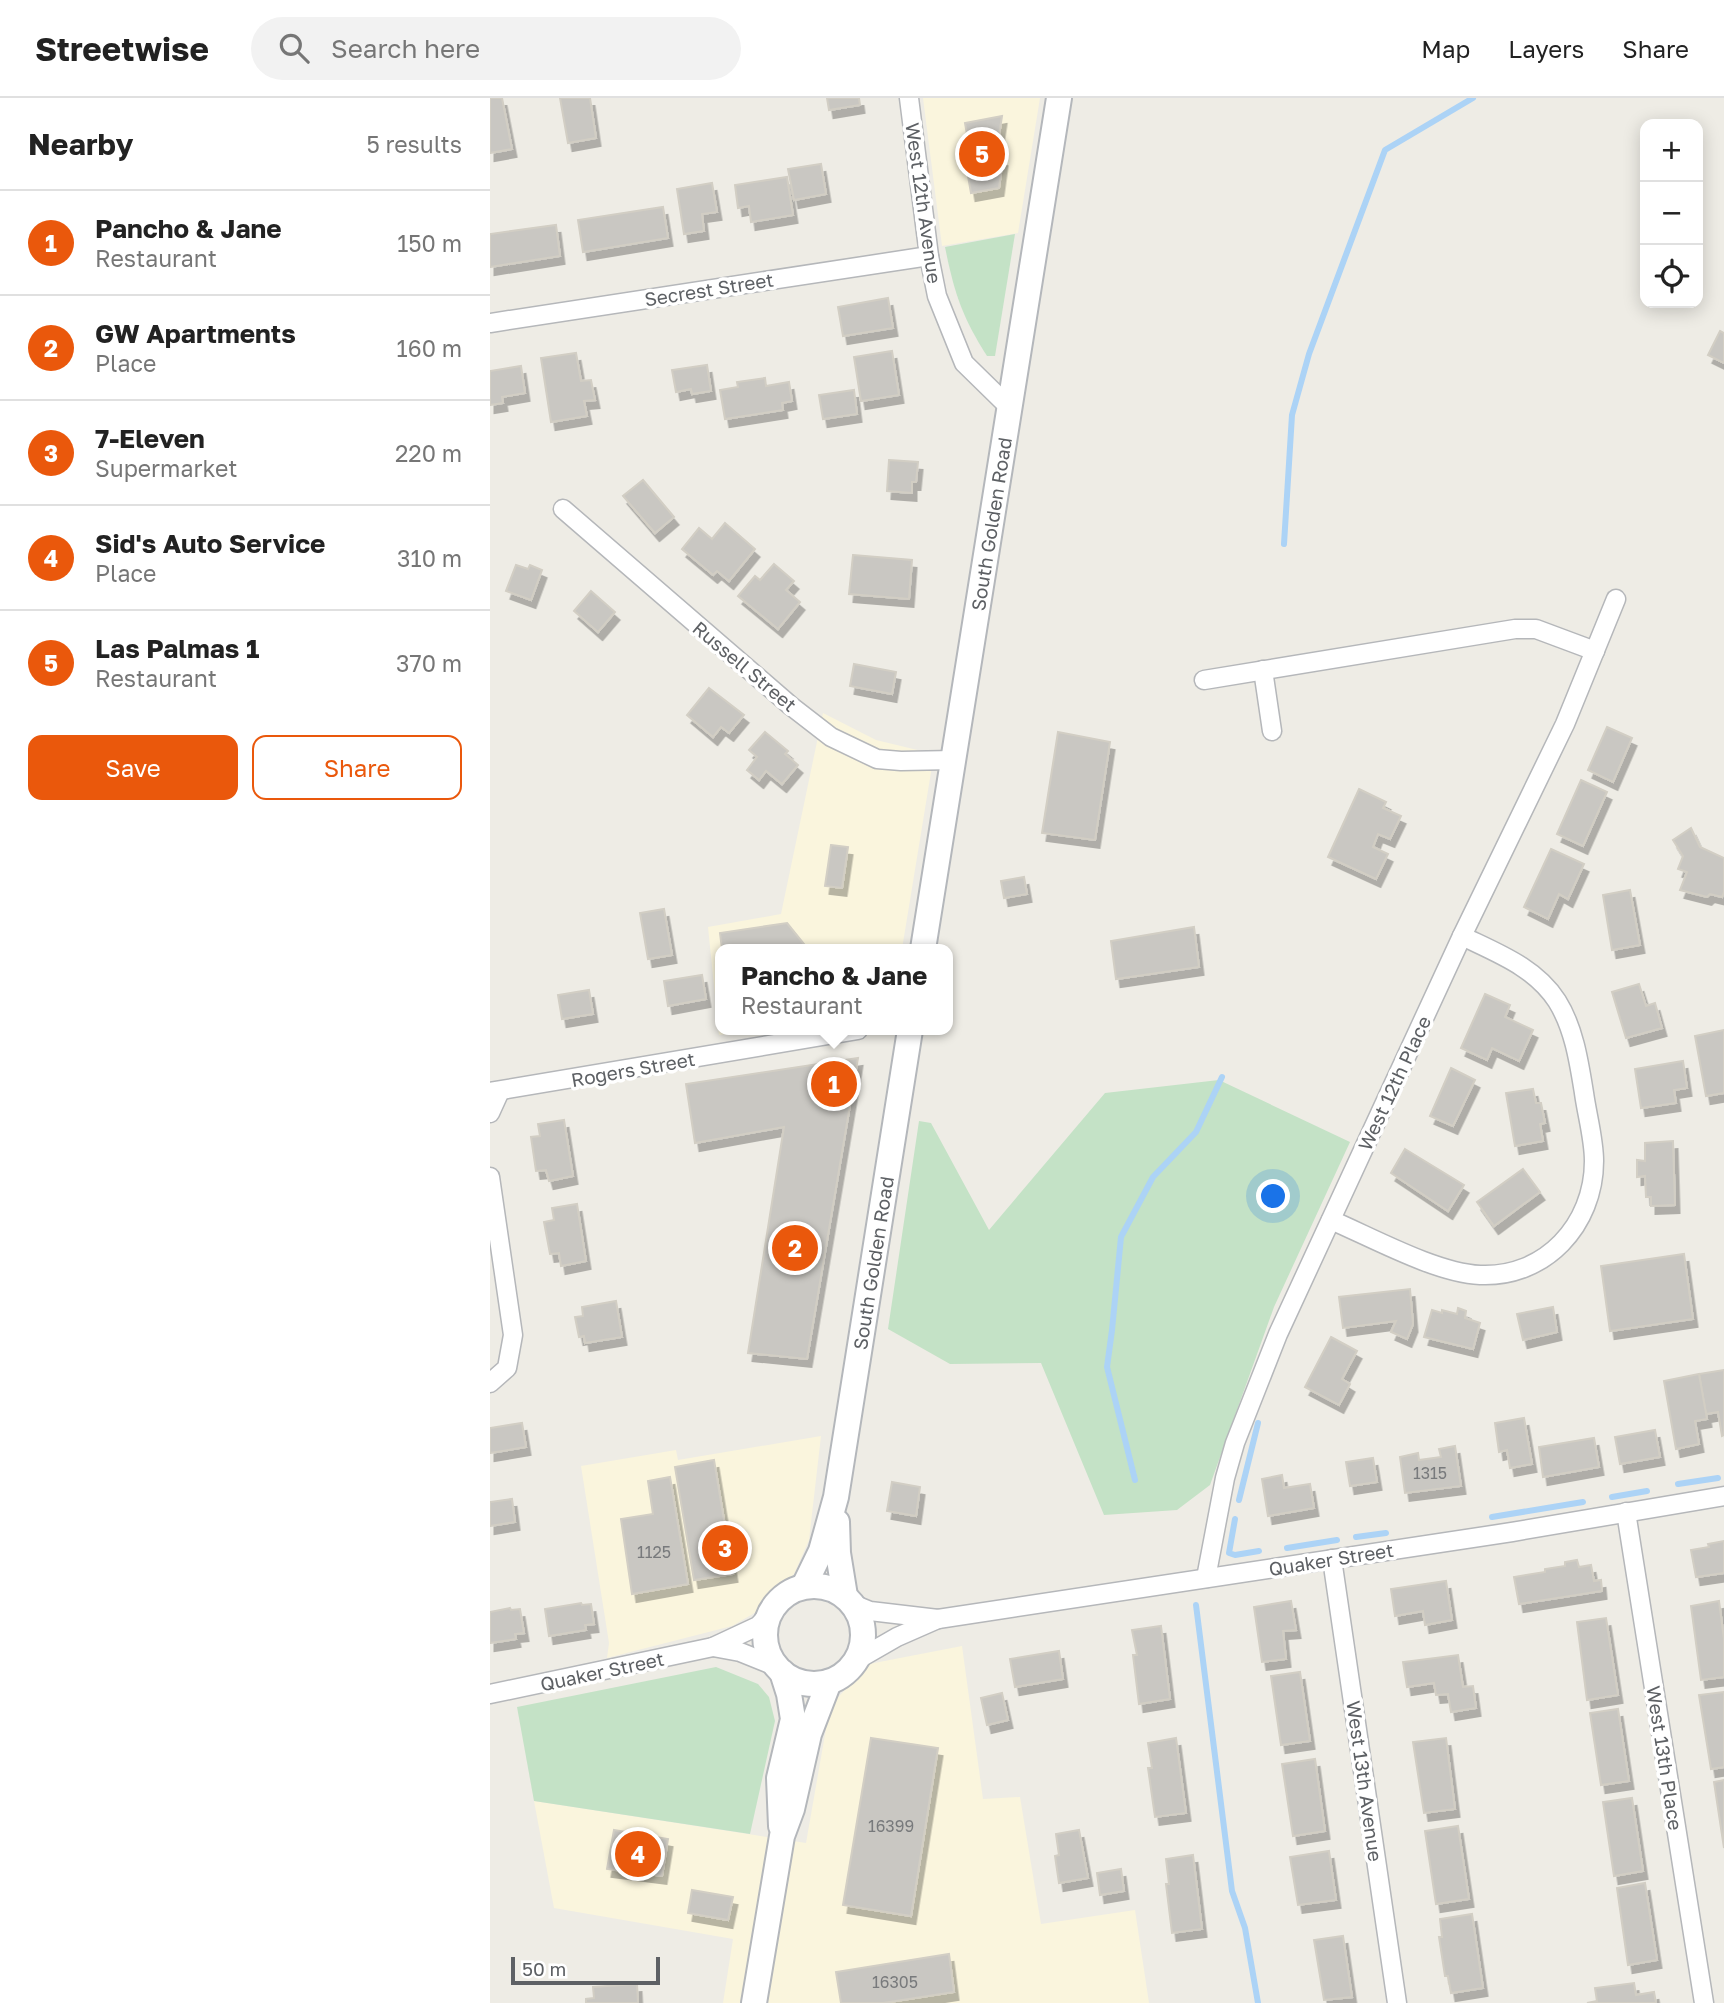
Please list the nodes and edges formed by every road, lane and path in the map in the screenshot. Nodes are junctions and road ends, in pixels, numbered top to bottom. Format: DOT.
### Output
graph roads {
  1 [pos="909,98"];
  2 [pos="1059,98"];
  3 [pos="929,256"];
  4 [pos="490,323"];
  5 [pos="1010,408"];
  6 [pos="563,509"];
  7 [pos="1616,599"];
  8 [pos="1595,651"];
  9 [pos="1263,670"];
  10 [pos="1205,680"];
  11 [pos="1272,732"];
  12 [pos="954,760"];
  13 [pos="1462,936"];
  14 [pos="924,944"];
  15 [pos="829,1035"];
  16 [pos="909,1035"];
  17 [pos="495,1092"];
  18 [pos="490,1113"];
  19 [pos="490,1177"];
  20 [pos="1331,1220"];
  21 [pos="490,1383"];
  22 [pos="1724,1496"];
  23 [pos="836,1497"];
  24 [pos="1626,1512"];
  25 [pos="1332,1559"];
  26 [pos="1206,1578"];
  27 [pos="804,1586"];
  28 [pos="849,1600"];
  29 [pos="769,1614"];
  30 [pos="939,1619"];
  31 [pos="713,1647"];
  32 [pos="857,1660"];
  33 [pos="779,1669"];
  34 [pos="829,1682"];
  35 [pos="490,1694"];
  36 [pos="782,1836"];
  37 [pos="754,2003"];
  38 [pos="1398,2003"];
  39 [pos="1704,2003"];
  1 -- 3 [label="street, West 12th Avenue"];
  2 -- 5 [label="main road, South Golden Road"];
  3 -- 4 [label="street, Secrest Street"];
  3 -- 5 [label="street, West 12th Avenue"];
  5 -- 12 [label="main road, South Golden Road"];
  6 -- 12 [label="street, Russell Street"];
  7 -- 8 [label="street, West 12th Place"];
  8 -- 9 [label="street"];
  8 -- 13 [label="street, West 12th Place"];
  9 -- 10 [label="street"];
  9 -- 11 [label="street"];
  12 -- 14 [label="main road, South Golden Road"];
  13 -- 20 [label="street, West 12th Place"];
  13 -- 20 [label="street"];
  15 -- 17 [label="street, Rogers Street"];
  16 -- 23 [label="main road, South Golden Road"];
  17 -- 18 [label="street"];
  19 -- 21 [label="street"];
  20 -- 26 [label="street, West 12th Place"];
  22 -- 24 [label="street, Quaker Street"];
  23 -- 27 [label="main road, South Golden Road"];
  23 -- 28 [label="main road, South Golden Road"];
  24 -- 25 [label="street, Quaker Street"];
  24 -- 39 [label="street, West 13th Place"];
  25 -- 26 [label="street, Quaker Street"];
  25 -- 38 [label="street, West 13th Avenue"];
  26 -- 30 [label="street, Quaker Street"];
  27 -- 28 [label="main road"];
  27 -- 29 [label="main road"];
  28 -- 30 [label="street, Quaker Street"];
  28 -- 32 [label="main road"];
  29 -- 31 [label="street, Quaker Street"];
  29 -- 33 [label="main road"];
  30 -- 32 [label="street, Quaker Street"];
  31 -- 33 [label="street, Quaker Street"];
  31 -- 35 [label="street, Quaker Street"];
  32 -- 34 [label="main road"];
  33 -- 34 [label="main road"];
  33 -- 36 [label="main road"];
  34 -- 36 [label="main road"];
  36 -- 37 [label="main road"];
}
